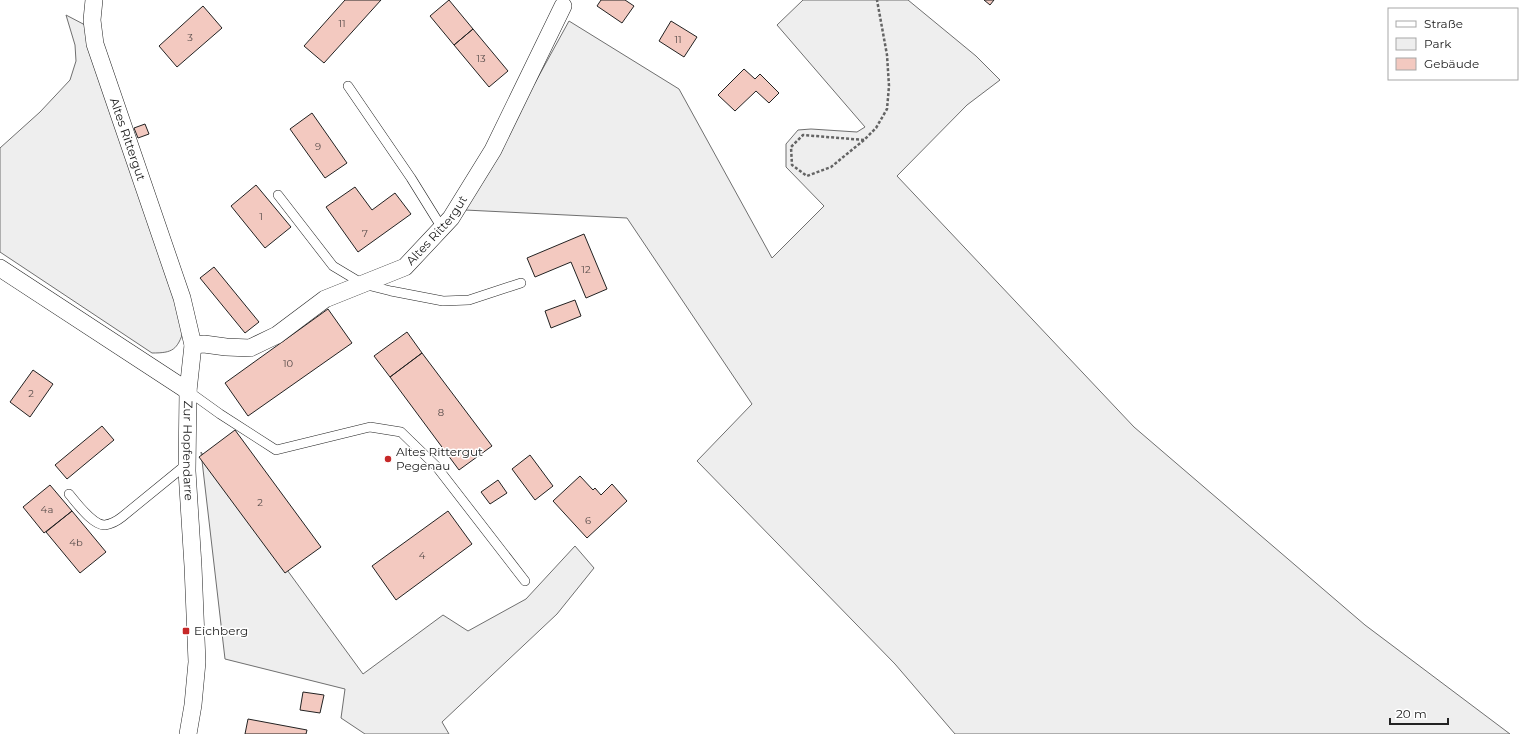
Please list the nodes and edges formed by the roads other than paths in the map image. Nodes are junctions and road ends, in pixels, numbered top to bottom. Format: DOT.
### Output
graph roads {
  1 [pos="94,0"];
  2 [pos="563,6"];
  3 [pos="348,86"];
  4 [pos="278,195"];
  5 [pos="442,228"];
  6 [pos="0,268"];
  7 [pos="520,283"];
  8 [pos="363,284"];
  9 [pos="193,345"];
  10 [pos="188,391"];
  11 [pos="187,464"];
  12 [pos="69,494"];
  13 [pos="525,581"];
  14 [pos="188,734"];
  1 -- 9 [label="street, Altes Rittergut"];
  2 -- 5 [label="street, Altes Rittergut"];
  3 -- 5 [label="lane"];
  4 -- 8 [label="lane"];
  5 -- 8 [label="street, Altes Rittergut"];
  6 -- 10 [label="street, Zur Hopfendarre"];
  7 -- 8 [label="lane"];
  8 -- 9 [label="street, Altes Rittergut"];
  9 -- 10 [label="street, Altes Rittergut"];
  10 -- 11 [label="street, Zur Hopfendarre"];
  10 -- 13 [label="lane"];
  11 -- 12 [label="lane"];
  11 -- 14 [label="street, Zur Hopfendarre"];
}
